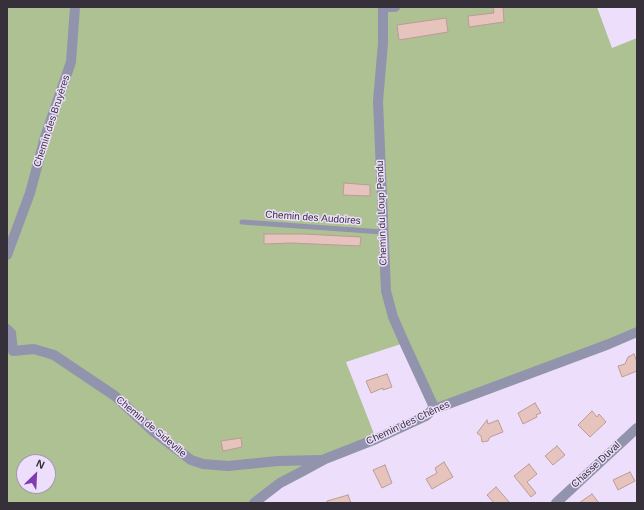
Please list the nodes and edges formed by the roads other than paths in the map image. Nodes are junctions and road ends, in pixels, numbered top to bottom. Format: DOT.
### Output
graph roads {
  1 [pos="75,7"];
  2 [pos="383,7"];
  3 [pos="395,7"];
  4 [pos="242,222"];
  5 [pos="383,232"];
  6 [pos="7,255"];
  7 [pos="7,329"];
  8 [pos="637,332"];
  9 [pos="432,410"];
  10 [pos="637,428"];
  11 [pos="325,460"];
  12 [pos="254,503"];
  13 [pos="556,503"];
  1 -- 6 [label="street, Chemin des Bruyères"];
  2 -- 3 [label="street"];
  2 -- 5 [label="street, Chemin du Loup Pendu"];
  4 -- 5 [label="lane, Chemin des Audoires"];
  5 -- 9 [label="street, Chemin du Loup Pendu"];
  7 -- 11 [label="street, Chemin de Sideville"];
  8 -- 9 [label="street, Chemin des Chênes"];
  9 -- 11 [label="street, Chemin des Chênes"];
  10 -- 13 [label="street, Chasse Duval"];
  11 -- 12 [label="street, Chemin des Chênes"];
}
